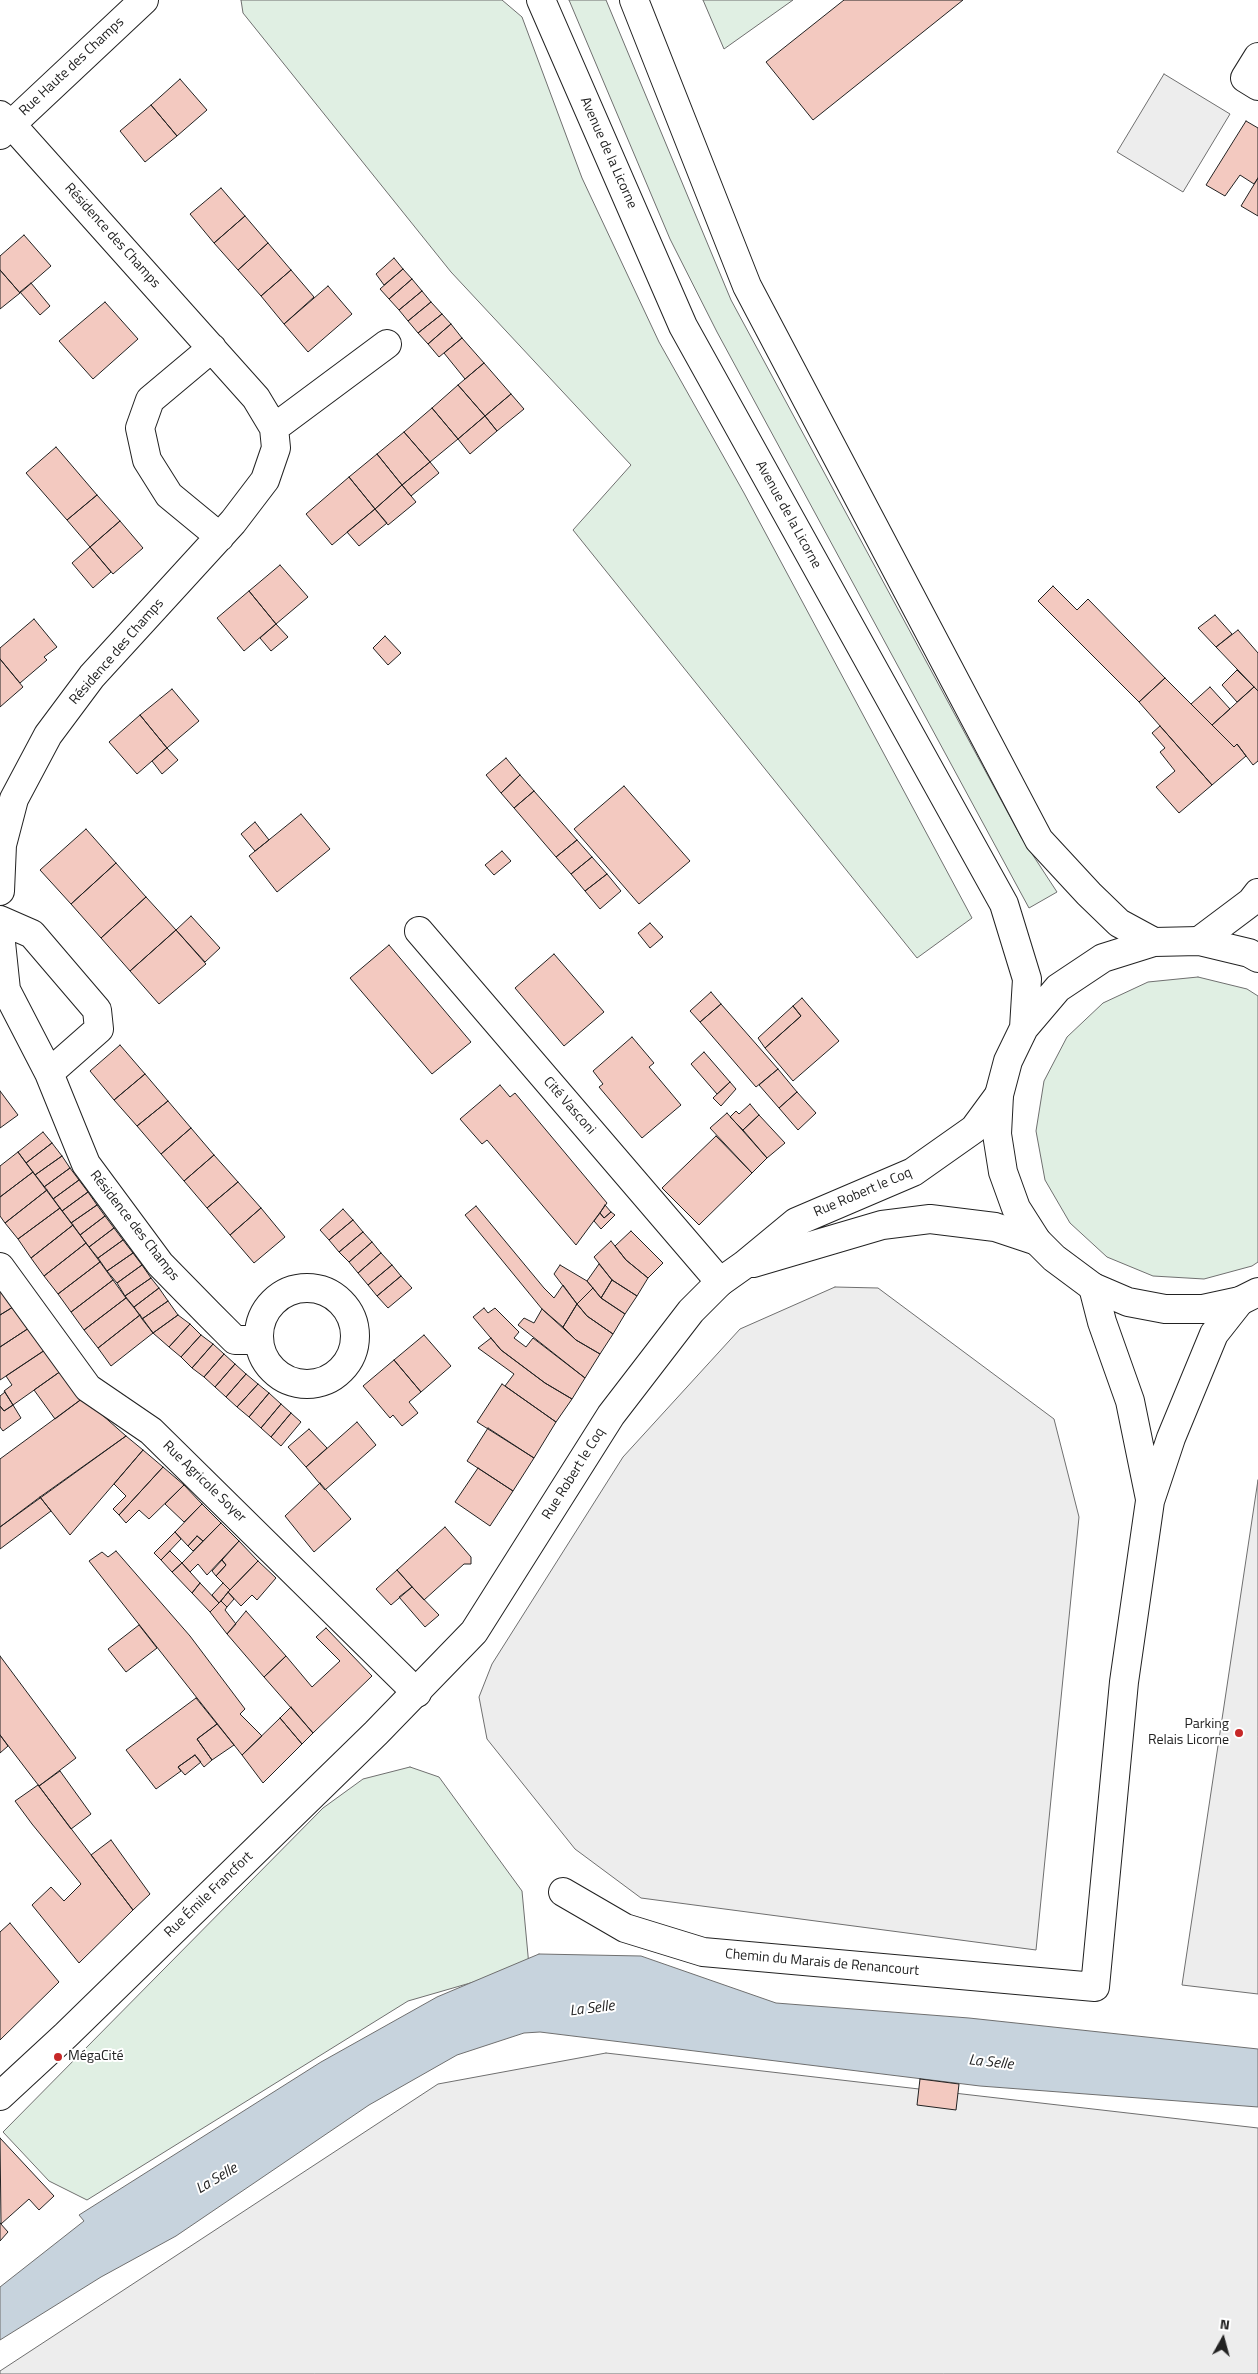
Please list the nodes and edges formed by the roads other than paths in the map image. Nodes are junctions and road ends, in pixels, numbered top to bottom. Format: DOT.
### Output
graph roads {
  1 [pos="144,0"];
  2 [pos="541,0"];
  3 [pos="634,0"];
  4 [pos="1258,58"];
  5 [pos="1258,86"];
  6 [pos="4,125"];
  7 [pos="387,344"];
  8 [pos="212,348"];
  9 [pos="274,428"];
  10 [pos="220,537"];
  11 [pos="0,891"];
  12 [pos="1258,893"];
  13 [pos="0,920"];
  14 [pos="419,931"];
  15 [pos="0,933"];
  16 [pos="1200,941"];
  17 [pos="1154,942"];
  18 [pos="1258,958"];
  19 [pos="3,991"];
  20 [pos="1024,1028"];
  21 [pos="49,1073"];
  22 [pos="999,1095"];
  23 [pos="1038,1241"];
  24 [pos="744,1265"];
  25 [pos="0,1267"];
  26 [pos="720,1282"];
  27 [pos="1093,1287"];
  28 [pos="1249,1296"];
  29 [pos="259,1340"];
  30 [pos="1150,1501"];
  31 [pos="417,1693"];
  32 [pos="563,1892"];
  33 [pos="0,2096"];
  1 -- 6 [label="street, Rue Haute des Champs"];
  2 -- 20 [label="street, Avenue de la Licorne"];
  3 -- 17 [label="street"];
  4 -- 5 [label="street"];
  6 -- 8 [label="street, Résidence des Champs"];
  7 -- 9 [label="street"];
  8 -- 9 [label="street, Résidence des Champs"];
  8 -- 10 [label="street"];
  9 -- 10 [label="street, Résidence des Champs"];
  10 -- 11 [label="street, Résidence des Champs"];
  12 -- 16 [label="street"];
  13 -- 21 [label="street"];
  14 -- 26 [label="street, Cité Vasconi"];
  15 -- 19 [label="street, Résidence des Champs"];
  16 -- 17 [label="street"];
  16 -- 18 [label="street"];
  17 -- 20 [label="street"];
  19 -- 21 [label="street, Résidence des Champs"];
  20 -- 22 [label="street"];
  21 -- 29 [label="street, Résidence des Champs"];
  22 -- 23 [label="street"];
  22 -- 24 [label="street, Rue Robert le Coq"];
  23 -- 24 [label="street, Rue Robert le Coq"];
  23 -- 27 [label="street"];
  24 -- 26 [label="street, Rue Robert le Coq"];
  25 -- 31 [label="street, Rue Agricole Soyer"];
  26 -- 31 [label="street, Rue Robert le Coq"];
  27 -- 28 [label="street"];
  27 -- 30 [label="street"];
  28 -- 30 [label="street"];
  30 -- 32 [label="street, Chemin du Marais de Renancourt"];
  31 -- 33 [label="street, Rue Émile Francfort"];
}
